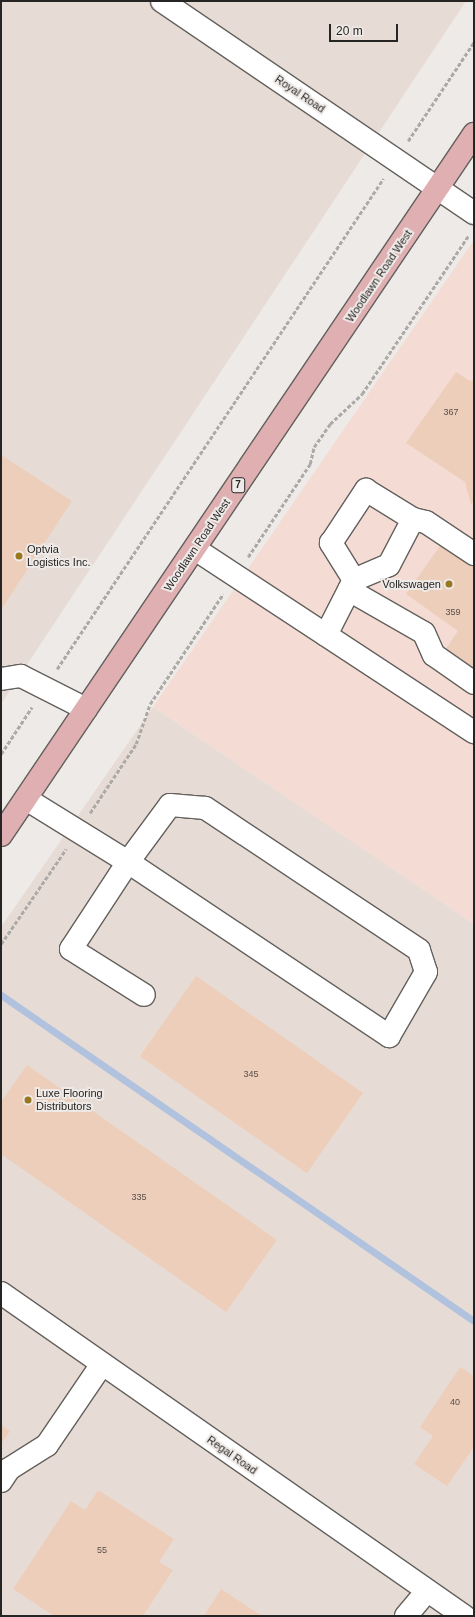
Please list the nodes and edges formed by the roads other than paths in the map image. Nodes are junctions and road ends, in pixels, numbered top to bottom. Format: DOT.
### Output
graph roads {
  1 [pos="162,1"];
  2 [pos="474,134"];
  3 [pos="439,186"];
  4 [pos="474,212"];
  5 [pos="413,519"];
  6 [pos="195,549"];
  7 [pos="474,554"];
  8 [pos="352,585"];
  9 [pos="326,635"];
  10 [pos="1,679"];
  11 [pos="474,683"];
  12 [pos="86,710"];
  13 [pos="473,729"];
  14 [pos="26,799"];
  15 [pos="1,835"];
  16 [pos="128,862"];
  17 [pos="144,995"];
  18 [pos="1,1294"];
  19 [pos="102,1364"];
  20 [pos="1,1481"];
  21 [pos="427,1591"];
  22 [pos="406,1616"];
  23 [pos="464,1616"];
  1 -- 3 [label="street, Royal Road"];
  2 -- 3 [label="main road, Woodlawn Road West / 7"];
  3 -- 4 [label="street, Royal Road"];
  3 -- 6 [label="main road, Woodlawn Road West / 7"];
  5 -- 7 [label="street"];
  5 -- 8 [label="street"];
  5 -- 8 [label="street"];
  6 -- 9 [label="street"];
  6 -- 12 [label="main road, Woodlawn Road West / 7"];
  8 -- 9 [label="street"];
  8 -- 11 [label="street"];
  9 -- 13 [label="street"];
  10 -- 12 [label="street"];
  12 -- 14 [label="main road, Woodlawn Road West / 7"];
  14 -- 15 [label="main road, Woodlawn Road West / 7"];
  14 -- 16 [label="street"];
  16 -- 16 [label="street"];
  16 -- 17 [label="street"];
  18 -- 19 [label="street, Regal Road"];
  19 -- 20 [label="street"];
  19 -- 21 [label="street, Regal Road"];
  21 -- 22 [label="street"];
  21 -- 23 [label="street, Regal Road"];
}
